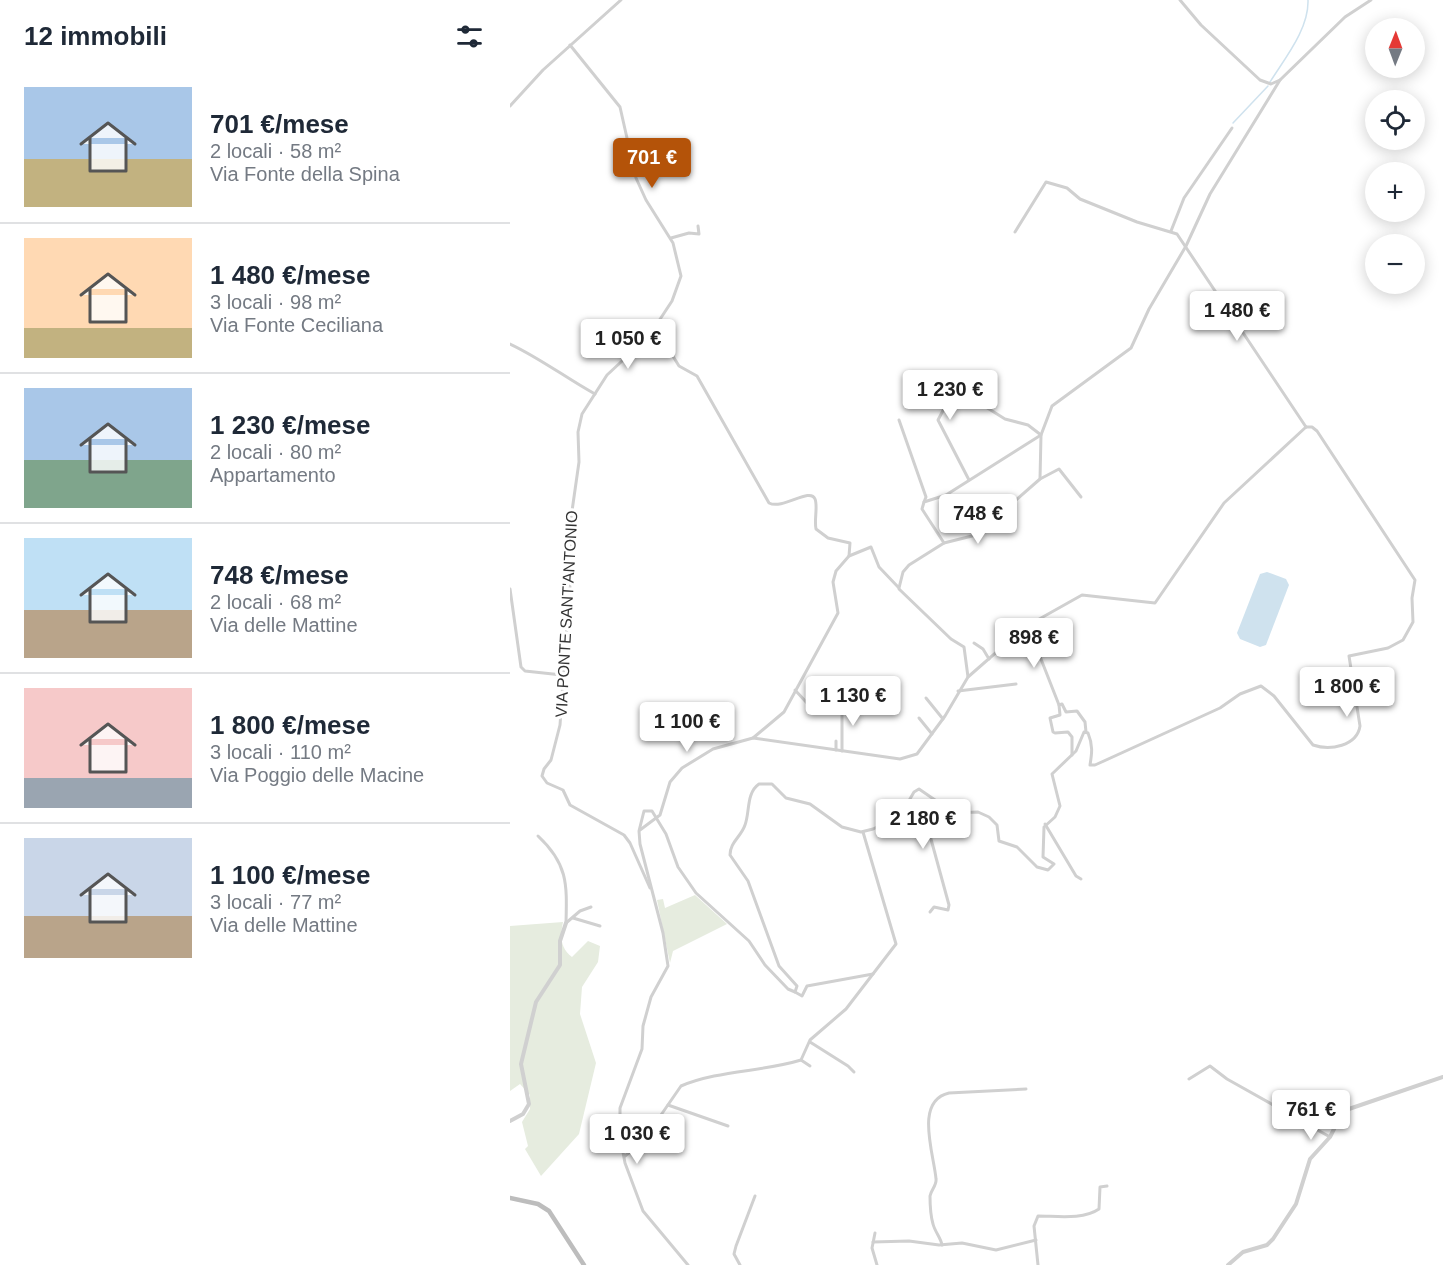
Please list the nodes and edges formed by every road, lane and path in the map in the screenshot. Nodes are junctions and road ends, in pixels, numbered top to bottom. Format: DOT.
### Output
graph roads {
  1 [pos="621,0"];
  2 [pos="1180,0"];
  3 [pos="1371,0"];
  4 [pos="570,45"];
  5 [pos="1280,80"];
  6 [pos="1271,84"];
  7 [pos="1274,91"];
  8 [pos="510,106"];
  9 [pos="1232,128"];
  10 [pos="698,225"];
  11 [pos="1171,231"];
  12 [pos="1015,232"];
  13 [pos="670,238"];
  14 [pos="1186,246"];
  15 [pos="649,336"];
  16 [pos="510,344"];
  17 [pos="983,389"];
  18 [pos="595,394"];
  19 [pos="930,399"];
  20 [pos="899,420"];
  21 [pos="1306,427"];
  22 [pos="1041,435"];
  23 [pos="1040,479"];
  24 [pos="969,480"];
  25 [pos="1081,497"];
  26 [pos="924,502"];
  27 [pos="944,543"];
  28 [pos="849,556"];
  29 [pos="510,588"];
  30 [pos="899,588"];
  31 [pos="1028,626"];
  32 [pos="974,643"];
  33 [pos="989,658"];
  34 [pos="562,675"];
  35 [pos="968,677"];
  36 [pos="1016,684"];
  37 [pos="795,690"];
  38 [pos="958,690"];
  39 [pos="926,698"];
  40 [pos="807,703"];
  41 [pos="842,704"];
  42 [pos="1059,705"];
  43 [pos="919,718"];
  44 [pos="943,718"];
  45 [pos="1086,732"];
  46 [pos="932,734"];
  47 [pos="753,738"];
  48 [pos="836,741"];
  49 [pos="836,750"];
  50 [pos="842,751"];
  51 [pos="1071,757"];
  52 [pos="950,811"];
  53 [pos="655,817"];
  54 [pos="1045,824"];
  55 [pos="639,831"];
  56 [pos="862,832"];
  57 [pos="538,836"];
  58 [pos="1081,879"];
  59 [pos="652,892"];
  60 [pos="591,907"];
  61 [pos="930,912"];
  62 [pos="573,917"];
  63 [pos="566,923"];
  64 [pos="600,926"];
  65 [pos="873,974"];
  66 [pos="795,992"];
  67 [pos="810,1042"];
  68 [pos="801,1060"];
  69 [pos="810,1066"];
  70 [pos="854,1072"];
  71 [pos="1443,1077"];
  72 [pos="1190,1079"];
  73 [pos="1026,1089"];
  74 [pos="668,1105"];
  75 [pos="510,1120"];
  76 [pos="728,1126"];
  77 [pos="1330,1137"];
  78 [pos="624,1157"];
  79 [pos="1107,1186"];
  80 [pos="755,1196"];
  81 [pos="510,1198"];
  82 [pos="875,1233"];
  83 [pos="1036,1240"];
  84 [pos="873,1242"];
  85 [pos="942,1245"];
  86 [pos="584,1265"];
  87 [pos="688,1265"];
  88 [pos="740,1265"];
  89 [pos="877,1265"];
  90 [pos="1038,1265"];
  91 [pos="1228,1265"];
  1 -- 4 [label="street"];
  2 -- 6 [label="street"];
  3 -- 5 [label="street"];
  4 -- 8 [label="street"];
  4 -- 13 [label="street, VIA PONTE SANT'ANTONIO"];
  5 -- 6 [label="street"];
  5 -- 7 [label="street"];
  6 -- 7 [label="street"];
  7 -- 14 [label="street"];
  9 -- 11 [label="street"];
  10 -- 13 [label="street"];
  11 -- 12 [label="street"];
  11 -- 14 [label="street"];
  13 -- 15 [label="street, VIA PONTE SANT'ANTONIO"];
  14 -- 21 [label="street"];
  14 -- 22 [label="street"];
  15 -- 18 [label="street, VIA PONTE SANT'ANTONIO"];
  15 -- 28 [label="street"];
  16 -- 18 [label="street"];
  17 -- 22 [label="street"];
  18 -- 34 [label="street, VIA PONTE SANT'ANTONIO"];
  19 -- 24 [label="street"];
  20 -- 26 [label="street"];
  21 -- 31 [label="street"];
  21 -- 45 [label="street"];
  22 -- 23 [label="street"];
  22 -- 24 [label="street"];
  23 -- 25 [label="street"];
  23 -- 27 [label="street"];
  24 -- 26 [label="street"];
  26 -- 27 [label="street"];
  27 -- 30 [label="street"];
  28 -- 30 [label="street"];
  28 -- 37 [label="street"];
  29 -- 34 [label="street"];
  30 -- 35 [label="street"];
  31 -- 33 [label="street"];
  31 -- 42 [label="street"];
  32 -- 33 [label="street"];
  33 -- 35 [label="street"];
  34 -- 59 [label="street, VIA PONTE SANT'ANTONIO"];
  35 -- 38 [label="street"];
  36 -- 38 [label="street"];
  37 -- 40 [label="street"];
  37 -- 47 [label="street"];
  38 -- 44 [label="street"];
  39 -- 44 [label="street"];
  41 -- 50 [label="street"];
  42 -- 45 [label="street"];
  42 -- 51 [label="street"];
  43 -- 46 [label="street"];
  44 -- 46 [label="street"];
  45 -- 51 [label="street"];
  46 -- 50 [label="street"];
  47 -- 49 [label="street"];
  47 -- 53 [label="street"];
  48 -- 49 [label="street"];
  49 -- 50 [label="street"];
  51 -- 54 [label="street"];
  52 -- 54 [label="street"];
  52 -- 56 [label="street"];
  52 -- 61 [label="street"];
  53 -- 55 [label="street"];
  53 -- 55 [label="street"];
  53 -- 66 [label="street"];
  54 -- 58 [label="street"];
  55 -- 59 [label="street"];
  56 -- 65 [label="street"];
  56 -- 66 [label="street"];
  57 -- 63 [label="street"];
  59 -- 78 [label="street"];
  60 -- 62 [label="street"];
  62 -- 63 [label="street"];
  62 -- 64 [label="street"];
  63 -- 75 [label="street"];
  65 -- 66 [label="street"];
  65 -- 67 [label="street"];
  67 -- 68 [label="street"];
  67 -- 70 [label="street"];
  68 -- 69 [label="street"];
  68 -- 74 [label="street"];
  71 -- 77 [label="street"];
  72 -- 77 [label="street"];
  73 -- 85 [label="street"];
  74 -- 76 [label="street"];
  74 -- 78 [label="street"];
  77 -- 91 [label="street"];
  78 -- 87 [label="street"];
  79 -- 83 [label="street"];
  80 -- 88 [label="street"];
  81 -- 86 [label="main road"];
  82 -- 84 [label="street"];
  83 -- 85 [label="street"];
  83 -- 90 [label="street"];
  84 -- 85 [label="street"];
  84 -- 89 [label="street"];
}
